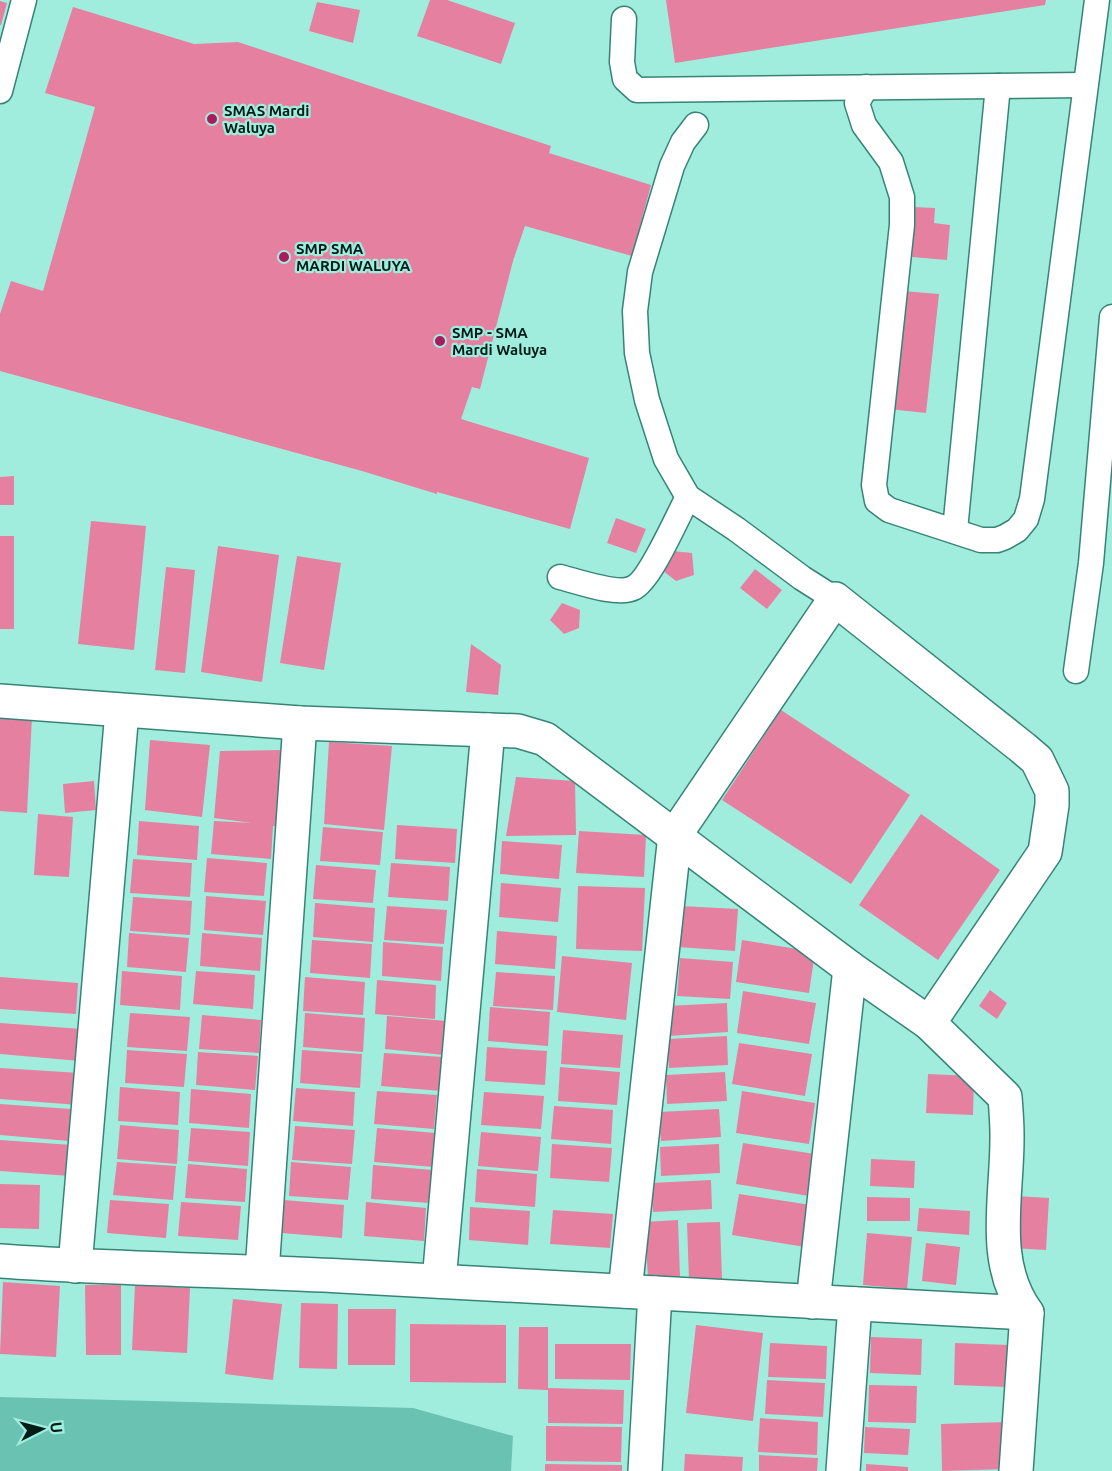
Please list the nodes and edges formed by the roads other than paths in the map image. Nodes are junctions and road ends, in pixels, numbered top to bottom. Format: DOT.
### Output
graph roads {
  1 [pos="24,0"];
  2 [pos="1097,0"];
  3 [pos="624,19"];
  4 [pos="1085,85"];
  5 [pos="998,86"];
  6 [pos="866,87"];
  7 [pos="0,91"];
  8 [pos="696,125"];
  9 [pos="1112,317"];
  10 [pos="688,496"];
  11 [pos="955,530"];
  12 [pos="560,577"];
  13 [pos="835,599"];
  14 [pos="1076,671"];
  15 [pos="0,701"];
  16 [pos="122,711"];
  17 [pos="300,723"];
  18 [pos="488,730"];
  19 [pos="675,835"];
  20 [pos="850,968"];
  21 [pos="929,1023"];
  22 [pos="0,1261"];
  23 [pos="75,1266"];
  24 [pos="262,1272"];
  25 [pos="439,1281"];
  26 [pos="640,1292"];
  27 [pos="813,1302"];
  28 [pos="855,1304"];
  29 [pos="1027,1313"];
  30 [pos="645,1471"];
  31 [pos="843,1471"];
  32 [pos="1016,1471"];
  1 -- 7 [label="lane"];
  2 -- 4 [label="lane"];
  3 -- 6 [label="lane"];
  4 -- 5 [label="lane"];
  4 -- 11 [label="lane"];
  5 -- 6 [label="lane"];
  5 -- 11 [label="lane"];
  6 -- 11 [label="lane"];
  8 -- 10 [label="lane"];
  9 -- 14 [label="lane"];
  10 -- 12 [label="lane"];
  10 -- 13 [label="lane"];
  13 -- 19 [label="street"];
  13 -- 21 [label="street"];
  15 -- 16 [label="street"];
  16 -- 17 [label="street"];
  16 -- 23 [label="street"];
  17 -- 18 [label="street"];
  17 -- 24 [label="street"];
  18 -- 19 [label="street"];
  18 -- 25 [label="street"];
  19 -- 20 [label="street"];
  19 -- 26 [label="street"];
  20 -- 21 [label="street"];
  20 -- 27 [label="street"];
  21 -- 29 [label="street"];
  22 -- 23 [label="street"];
  23 -- 24 [label="street"];
  24 -- 25 [label="street"];
  25 -- 26 [label="street"];
  26 -- 27 [label="street"];
  26 -- 30 [label="street"];
  27 -- 28 [label="street"];
  28 -- 29 [label="street"];
  28 -- 31 [label="street"];
  29 -- 32 [label="street"];
}
